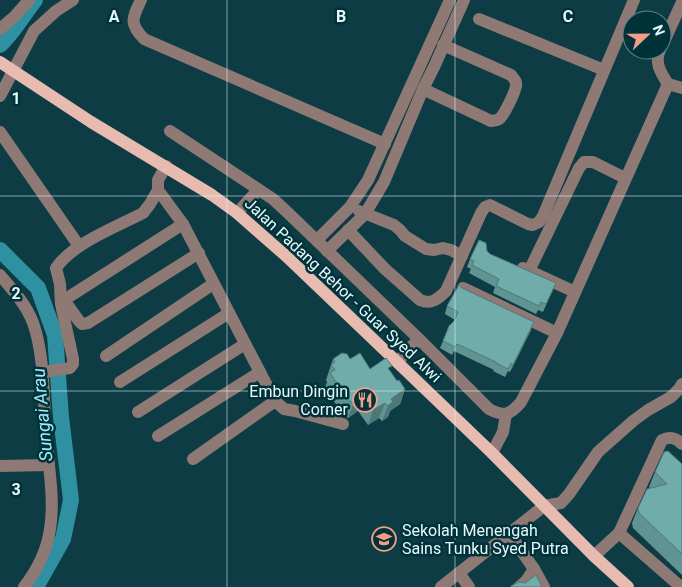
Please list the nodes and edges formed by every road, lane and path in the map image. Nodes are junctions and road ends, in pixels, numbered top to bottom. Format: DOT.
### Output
graph roads {
  1 [pos="29,0"];
  2 [pos="73,0"];
  3 [pos="141,0"];
  4 [pos="450,0"];
  5 [pos="464,0"];
  6 [pos="634,0"];
  7 [pos="682,2"];
  8 [pos="479,19"];
  9 [pos="672,24"];
  10 [pos="0,29"];
  11 [pos="443,46"];
  12 [pos="657,60"];
  13 [pos="8,67"];
  14 [pos="604,70"];
  15 [pos="668,84"];
  16 [pos="682,88"];
  17 [pos="423,89"];
  18 [pos="0,96"];
  19 [pos="170,131"];
  20 [pos="0,132"];
  21 [pos="385,144"];
  22 [pos="166,166"];
  23 [pos="625,178"];
  24 [pos="158,190"];
  25 [pos="258,190"];
  26 [pos="350,207"];
  27 [pos="237,213"];
  28 [pos="365,214"];
  29 [pos="183,224"];
  30 [pos="348,230"];
  31 [pos="316,240"];
  32 [pos="80,246"];
  33 [pos="327,251"];
  34 [pos="199,253"];
  35 [pos="462,256"];
  36 [pos="514,264"];
  37 [pos="530,271"];
  38 [pos="0,275"];
  39 [pos="213,284"];
  40 [pos="463,288"];
  41 [pos="575,292"];
  42 [pos="63,299"];
  43 [pos="230,313"];
  44 [pos="557,333"];
  45 [pos="419,339"];
  46 [pos="245,344"];
  47 [pos="106,356"];
  48 [pos="397,362"];
  49 [pos="45,372"];
  50 [pos="260,372"];
  51 [pos="120,382"];
  52 [pos="682,384"];
  53 [pos="275,401"];
  54 [pos="138,412"];
  55 [pos="506,414"];
  56 [pos="343,424"];
  57 [pos="158,436"];
  58 [pos="682,444"];
  59 [pos="657,450"];
  60 [pos="492,453"];
  61 [pos="193,460"];
  62 [pos="669,461"];
  63 [pos="49,465"];
  64 [pos="0,466"];
  65 [pos="544,506"];
  66 [pos="509,533"];
  67 [pos="619,533"];
  68 [pos="594,556"];
  69 [pos="534,568"];
  70 [pos="459,573"];
  71 [pos="24,587"];
  72 [pos="441,587"];
  73 [pos="469,587"];
  74 [pos="519,587"];
  75 [pos="544,587"];
  76 [pos="628,587"];
  77 [pos="681,587"];
  1 -- 10 [label="street"];
  2 -- 13 [label="street"];
  3 -- 21 [label="street"];
  4 -- 21 [label="street"];
  5 -- 11 [label="street"];
  6 -- 14 [label="street"];
  7 -- 9 [label="street"];
  8 -- 14 [label="street"];
  11 -- 17 [label="street"];
  11 -- 17 [label="street"];
  12 -- 15 [label="street"];
  13 -- 18 [label="street"];
  13 -- 22 [label="main road, Jalan Padang Behor - Guar Syed Alwi"];
  14 -- 35 [label="street"];
  15 -- 16 [label="street"];
  15 -- 23 [label="street"];
  17 -- 28 [label="street"];
  19 -- 25 [label="street"];
  20 -- 32 [label="street"];
  21 -- 26 [label="street"];
  22 -- 24 [label="street"];
  22 -- 27 [label="main road, Jalan Padang Behor - Guar Syed Alwi"];
  23 -- 37 [label="street"];
  23 -- 41 [label="street"];
  24 -- 29 [label="street"];
  24 -- 32 [label="street"];
  25 -- 27 [label="street"];
  25 -- 31 [label="street"];
  26 -- 28 [label="street"];
  26 -- 31 [label="street"];
  27 -- 48 [label="main road, Jalan Padang Behor - Guar Syed Alwi"];
  28 -- 30 [label="street"];
  28 -- 35 [label="street"];
  29 -- 34 [label="street"];
  29 -- 42 [label="street"];
  30 -- 33 [label="street"];
  30 -- 35 [label="street"];
  31 -- 33 [label="street"];
  32 -- 42 [label="street"];
  33 -- 45 [label="street"];
  34 -- 39 [label="street"];
  34 -- 42 [label="street"];
  36 -- 37 [label="street"];
  37 -- 41 [label="street"];
  38 -- 49 [label="street"];
  39 -- 43 [label="street"];
  39 -- 47 [label="street"];
  40 -- 44 [label="street"];
  41 -- 44 [label="street"];
  42 -- 49 [label="street"];
  43 -- 46 [label="street"];
  43 -- 51 [label="street"];
  44 -- 55 [label="street"];
  45 -- 48 [label="street"];
  45 -- 55 [label="street"];
  46 -- 50 [label="street"];
  46 -- 54 [label="street"];
  48 -- 60 [label="main road, Jalan Padang Behor - Guar Syed Alwi"];
  49 -- 63 [label="street"];
  50 -- 53 [label="street"];
  50 -- 57 [label="street"];
  52 -- 65 [label="street"];
  53 -- 56 [label="street"];
  53 -- 61 [label="street"];
  55 -- 60 [label="street"];
  58 -- 59 [label="street"];
  59 -- 62 [label="street"];
  59 -- 67 [label="street"];
  60 -- 65 [label="main road, Jalan Padang Behor - Guar Syed Alwi"];
  63 -- 64 [label="street"];
  63 -- 71 [label="street"];
  65 -- 66 [label="street"];
  65 -- 68 [label="main road, Jalan Padang Behor - Guar Syed Alwi"];
  66 -- 69 [label="street"];
  66 -- 70 [label="street"];
  67 -- 68 [label="street"];
  67 -- 77 [label="street"];
  68 -- 76 [label="main road, Jalan Padang Behor - Guar Syed Alwi"];
  69 -- 74 [label="street"];
  69 -- 75 [label="street"];
  70 -- 72 [label="street"];
  70 -- 73 [label="street"];
}
